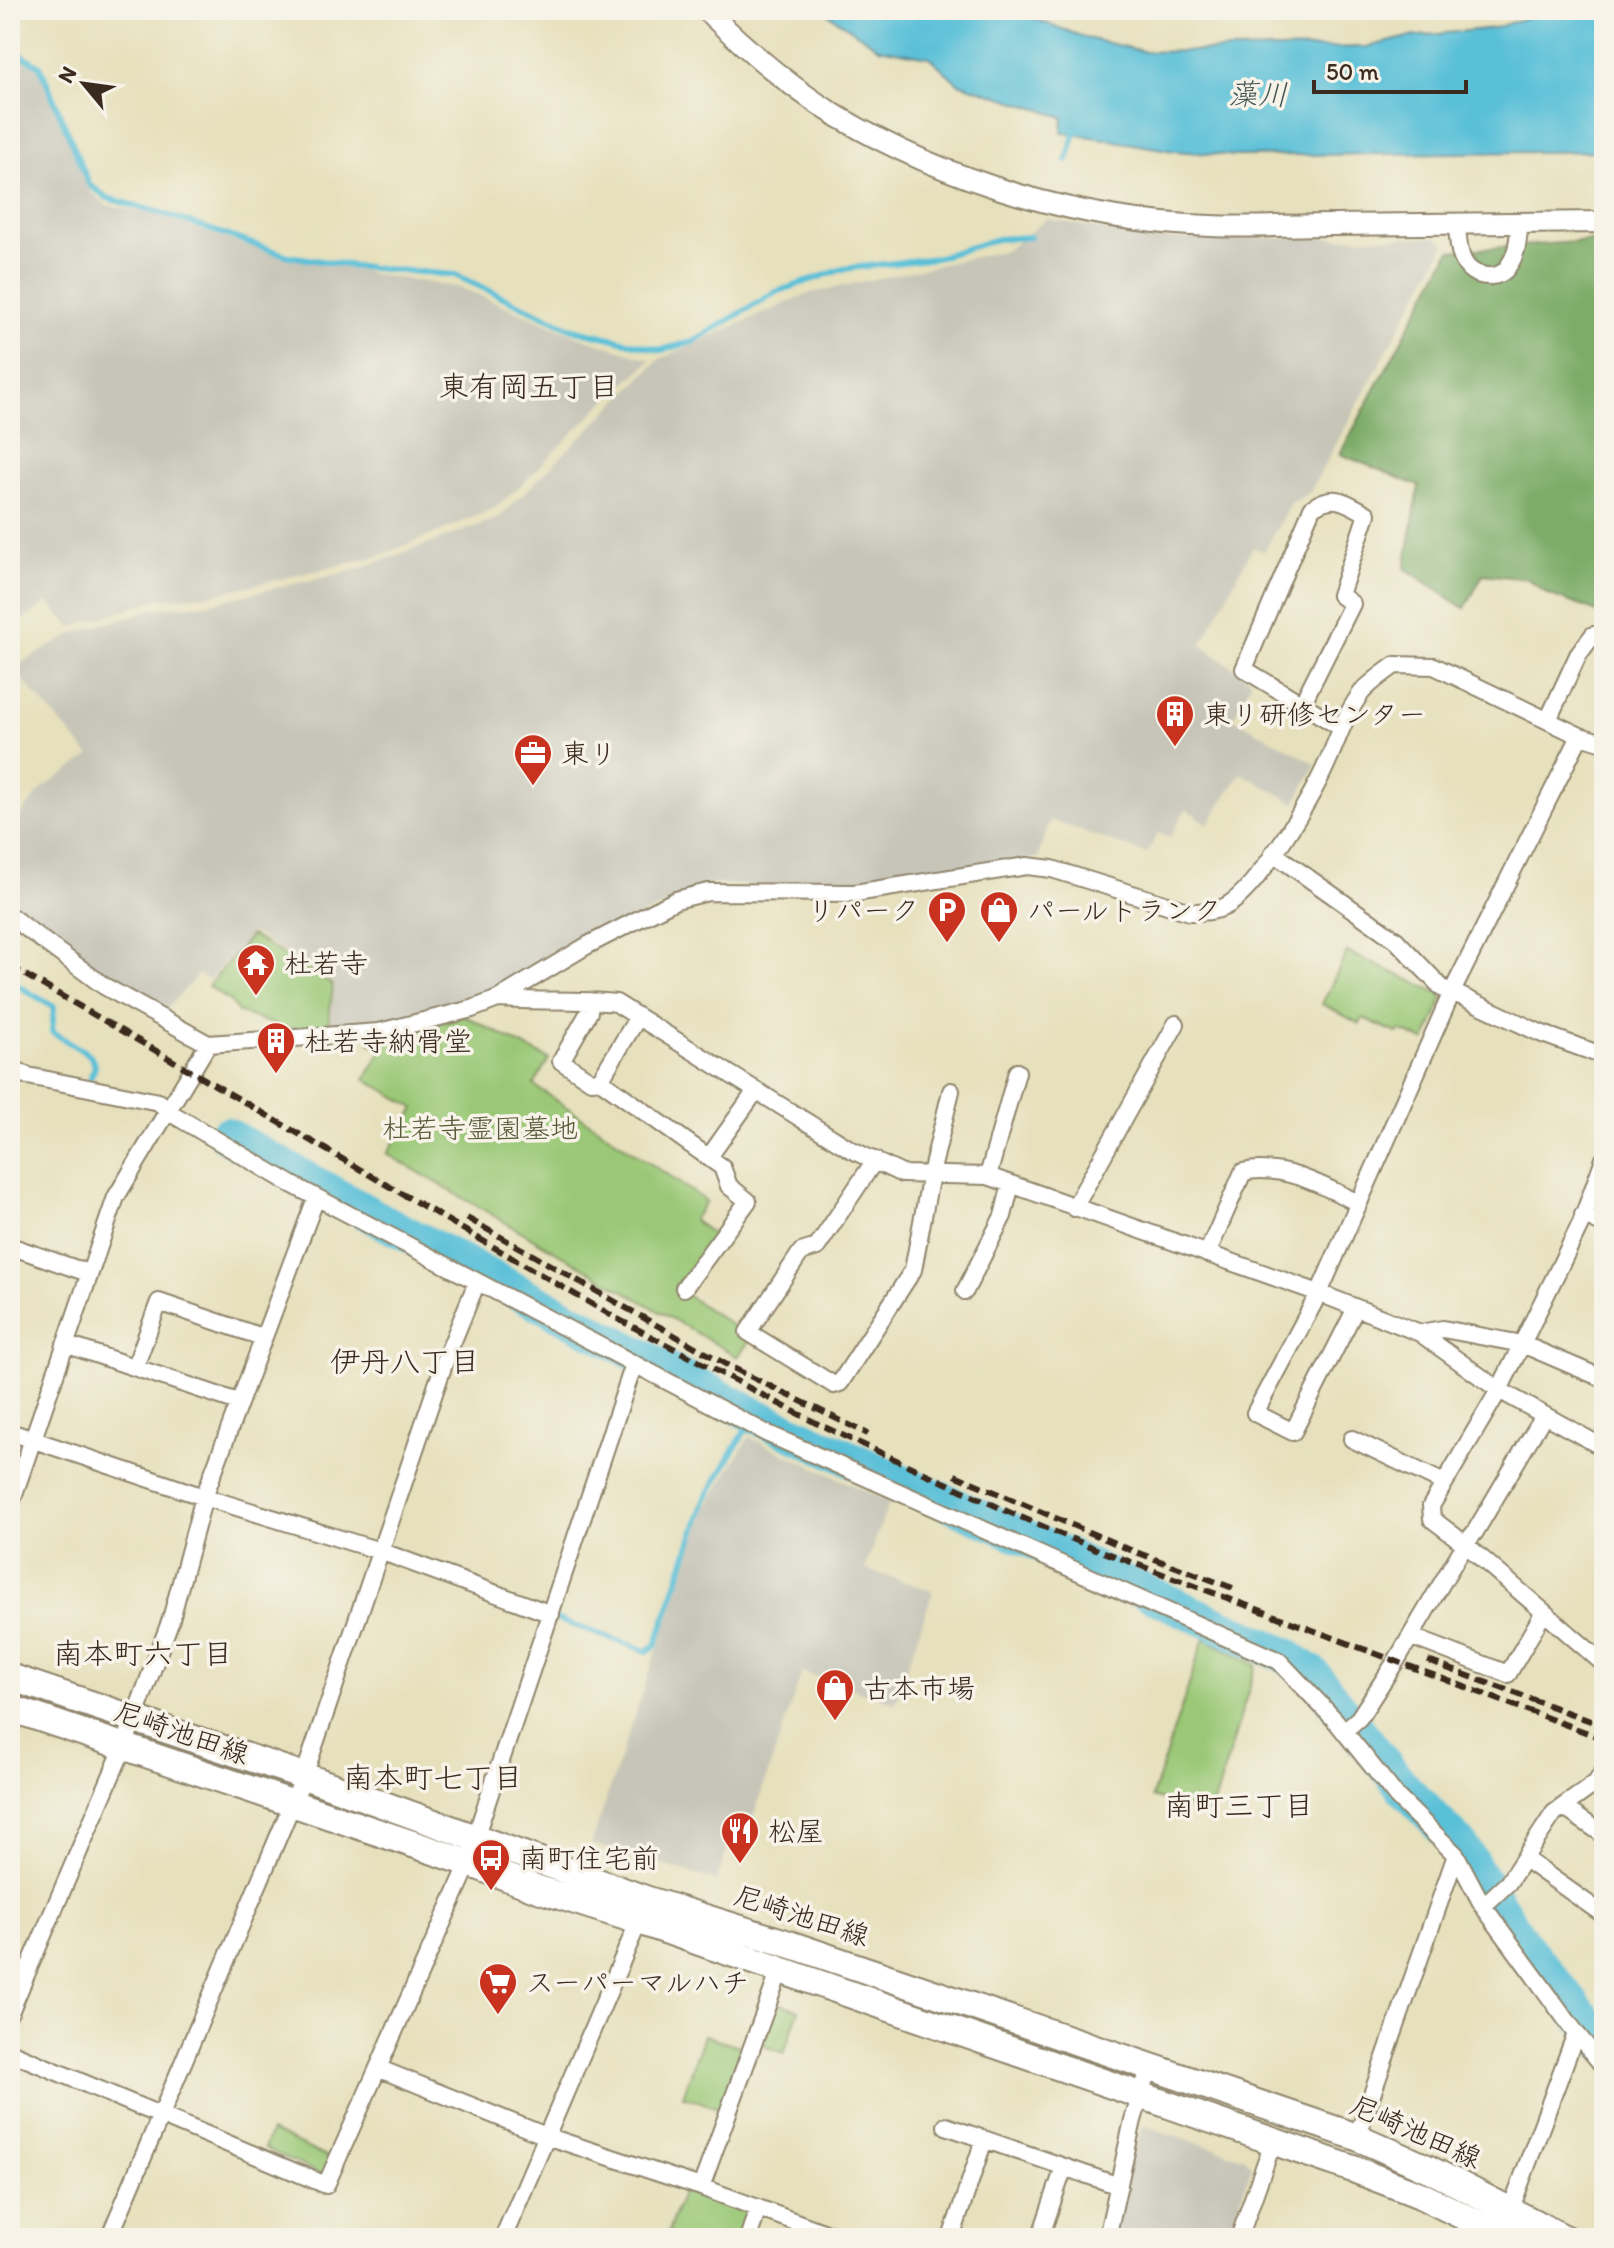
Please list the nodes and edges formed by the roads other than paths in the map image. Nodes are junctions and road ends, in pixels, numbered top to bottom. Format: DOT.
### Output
graph roads {
  1 [pos="706,10"];
  2 [pos="1520,222"];
  3 [pos="1604,222"];
  4 [pos="1457,224"];
  5 [pos="1604,641"];
  6 [pos="1302,704"];
  7 [pos="1548,720"];
  8 [pos="1340,727"];
  9 [pos="1580,736"];
  10 [pos="1604,743"];
  11 [pos="1273,853"];
  12 [pos="10,916"];
  13 [pos="1452,992"];
  14 [pos="498,999"];
  15 [pos="589,1001"];
  16 [pos="638,1017"];
  17 [pos="1176,1024"];
  18 [pos="208,1044"];
  19 [pos="1604,1056"];
  20 [pos="10,1067"];
  21 [pos="1017,1072"];
  22 [pos="600,1080"];
  23 [pos="951,1091"];
  24 [pos="755,1092"];
  25 [pos="169,1112"];
  26 [pos="709,1157"];
  27 [pos="1604,1159"];
  28 [pos="875,1160"];
  29 [pos="931,1174"];
  30 [pos="988,1176"];
  31 [pos="1011,1184"];
  32 [pos="316,1198"];
  33 [pos="1358,1203"];
  34 [pos="1074,1208"];
  35 [pos="1583,1215"];
  36 [pos="1604,1225"];
  37 [pos="10,1246"];
  38 [pos="1207,1254"];
  39 [pos="88,1273"];
  40 [pos="477,1282"];
  41 [pos="684,1288"];
  42 [pos="965,1291"];
  43 [pos="1319,1293"];
  44 [pos="1356,1308"];
  45 [pos="1420,1333"];
  46 [pos="262,1337"];
  47 [pos="65,1344"];
  48 [pos="1522,1344"];
  49 [pos="634,1364"];
  50 [pos="135,1367"];
  51 [pos="1604,1379"];
  52 [pos="1499,1390"];
  53 [pos="238,1402"];
  54 [pos="1544,1415"];
  55 [pos="10,1432"];
  56 [pos="33,1440"];
  57 [pos="1604,1448"];
  58 [pos="1358,1463"];
  59 [pos="1444,1483"];
  60 [pos="204,1497"];
  61 [pos="10,1506"];
  62 [pos="1465,1544"];
  63 [pos="380,1551"];
  64 [pos="1544,1612"];
  65 [pos="551,1614"];
  66 [pos="1412,1637"];
  67 [pos="1604,1664"];
  68 [pos="10,1677"];
  69 [pos="10,1708"];
  70 [pos="134,1718"];
  71 [pos="1344,1731"];
  72 [pos="124,1746"];
  73 [pos="1604,1770"];
  74 [pos="304,1776"];
  75 [pos="293,1803"];
  76 [pos="1563,1807"];
  77 [pos="1604,1835"];
  78 [pos="472,1850"];
  79 [pos="1456,1855"];
  80 [pos="1525,1859"];
  81 [pos="1483,1906"];
  82 [pos="643,1910"];
  83 [pos="1604,1915"];
  84 [pos="780,1970"];
  85 [pos="10,2012"];
  86 [pos="1576,2033"];
  87 [pos="10,2052"];
  88 [pos="1150,2066"];
  89 [pos="1604,2067"];
  90 [pos="380,2069"];
  91 [pos="1140,2096"];
  92 [pos="163,2115"];
  93 [pos="946,2126"];
  94 [pos="546,2136"];
  95 [pos="1357,2137"];
  96 [pos="984,2140"];
  97 [pos="1273,2142"];
  98 [pos="1064,2167"];
  99 [pos="1119,2186"];
  100 [pos="701,2187"];
  101 [pos="758,2209"];
  102 [pos="1508,2231"];
  103 [pos="109,2238"];
  104 [pos="503,2238"];
  105 [pos="748,2238"];
  106 [pos="839,2238"];
  107 [pos="951,2238"];
  108 [pos="1040,2238"];
  109 [pos="1107,2238"];
  110 [pos="1239,2238"];
  111 [pos="1564,2238"];
  1 -- 4 [label="street"];
  2 -- 3 [label="street"];
  2 -- 4 [label="street"];
  2 -- 4 [label="street"];
  5 -- 7 [label="street"];
  6 -- 6 [label="street"];
  6 -- 8 [label="street"];
  7 -- 8 [label="street"];
  7 -- 9 [label="street"];
  8 -- 11 [label="street"];
  9 -- 10 [label="street"];
  9 -- 13 [label="street"];
  11 -- 13 [label="street"];
  11 -- 14 [label="street"];
  12 -- 18 [label="street"];
  13 -- 19 [label="street"];
  13 -- 33 [label="street"];
  14 -- 15 [label="street"];
  14 -- 18 [label="street"];
  15 -- 16 [label="street"];
  15 -- 22 [label="street"];
  16 -- 22 [label="street"];
  16 -- 24 [label="street"];
  17 -- 34 [label="street"];
  18 -- 25 [label="street"];
  20 -- 25 [label="street"];
  21 -- 30 [label="street"];
  22 -- 26 [label="street"];
  23 -- 29 [label="street"];
  24 -- 26 [label="street"];
  24 -- 28 [label="street"];
  25 -- 32 [label="street"];
  25 -- 39 [label="street"];
  26 -- 41 [label="street"];
  27 -- 35 [label="street"];
  28 -- 29 [label="street"];
  28 -- 29 [label="street"];
  29 -- 30 [label="street"];
  30 -- 31 [label="street"];
  31 -- 34 [label="street"];
  31 -- 42 [label="street"];
  32 -- 40 [label="street"];
  32 -- 46 [label="street"];
  33 -- 38 [label="street"];
  33 -- 43 [label="street"];
  34 -- 38 [label="street"];
  35 -- 36 [label="street"];
  35 -- 48 [label="street"];
  37 -- 39 [label="street"];
  38 -- 43 [label="street"];
  39 -- 47 [label="street"];
  40 -- 49 [label="street"];
  40 -- 63 [label="street"];
  43 -- 44 [label="street"];
  43 -- 44 [label="street"];
  44 -- 45 [label="street"];
  45 -- 48 [label="street"];
  45 -- 52 [label="street"];
  46 -- 50 [label="street"];
  46 -- 53 [label="street"];
  47 -- 50 [label="street"];
  47 -- 56 [label="street"];
  48 -- 51 [label="street"];
  48 -- 52 [label="street"];
  49 -- 65 [label="street"];
  49 -- 71 [label="street"];
  50 -- 53 [label="street"];
  52 -- 54 [label="street"];
  52 -- 59 [label="street"];
  53 -- 60 [label="street"];
  54 -- 57 [label="street"];
  54 -- 62 [label="street"];
  55 -- 56 [label="street"];
  56 -- 60 [label="street"];
  56 -- 61 [label="street"];
  58 -- 59 [label="street"];
  59 -- 62 [label="street"];
  60 -- 63 [label="street"];
  60 -- 70 [label="street"];
  62 -- 64 [label="street"];
  62 -- 66 [label="street"];
  63 -- 65 [label="street"];
  63 -- 74 [label="street"];
  64 -- 66 [label="street"];
  64 -- 67 [label="street"];
  65 -- 78 [label="street"];
  66 -- 71 [label="street"];
  68 -- 70 [label="main road, 尼崎池田線"];
  69 -- 72 [label="main road, 尼崎池田線"];
  70 -- 72 [label="street"];
  70 -- 74 [label="main road, 尼崎池田線"];
  71 -- 79 [label="street"];
  72 -- 75 [label="main road, 尼崎池田線"];
  72 -- 85 [label="street"];
  73 -- 76 [label="street"];
  74 -- 75 [label="street"];
  74 -- 78 [label="main road, 尼崎池田線"];
  75 -- 78 [label="main road, 尼崎池田線"];
  75 -- 92 [label="street"];
  76 -- 77 [label="street"];
  76 -- 80 [label="street"];
  78 -- 82 [label="main road, 尼崎池田線"];
  78 -- 90 [label="street"];
  79 -- 81 [label="street"];
  79 -- 95 [label="street"];
  80 -- 81 [label="street"];
  80 -- 83 [label="street"];
  81 -- 86 [label="street"];
  82 -- 84 [label="main road, 尼崎池田線"];
  82 -- 88 [label="main road, 尼崎池田線"];
  82 -- 94 [label="street"];
  84 -- 91 [label="main road, 尼崎池田線"];
  84 -- 100 [label="street"];
  86 -- 89 [label="street"];
  86 -- 102 [label="street"];
  87 -- 92 [label="street"];
  88 -- 91 [label="street"];
  88 -- 95 [label="main road, 尼崎池田線"];
  90 -- 92 [label="street"];
  90 -- 94 [label="street"];
  91 -- 97 [label="main road, 尼崎池田線"];
  91 -- 99 [label="street"];
  92 -- 103 [label="street"];
  93 -- 96 [label="street"];
  94 -- 100 [label="street"];
  94 -- 104 [label="street"];
  95 -- 102 [label="main road, 尼崎池田線"];
  96 -- 98 [label="street"];
  96 -- 107 [label="street"];
  97 -- 102 [label="main road, 尼崎池田線"];
  97 -- 110 [label="street"];
  98 -- 99 [label="street"];
  98 -- 108 [label="street"];
  99 -- 109 [label="street"];
  100 -- 101 [label="street"];
  101 -- 105 [label="street"];
  101 -- 106 [label="street"];
  102 -- 111 [label="main road, 尼崎池田線"];
}
